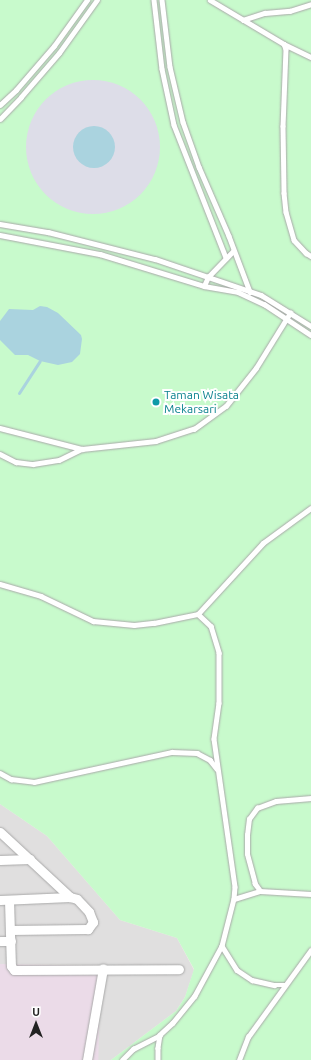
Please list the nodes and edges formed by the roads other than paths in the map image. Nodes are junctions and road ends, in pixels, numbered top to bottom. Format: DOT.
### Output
graph roads {
  1 [pos="87,0"];
  2 [pos="97,0"];
  3 [pos="154,0"];
  4 [pos="162,0"];
  5 [pos="210,0"];
  6 [pos="311,4"];
  7 [pos="243,20"];
  8 [pos="284,44"];
  9 [pos="311,58"];
  10 [pos="0,106"];
  11 [pos="0,119"];
  12 [pos="0,224"];
  13 [pos="0,235"];
  14 [pos="233,251"];
  15 [pos="311,256"];
  16 [pos="226,258"];
  17 [pos="208,277"];
  18 [pos="204,286"];
  19 [pos="250,291"];
  20 [pos="249,297"];
  21 [pos="290,313"];
  22 [pos="287,319"];
  23 [pos="311,326"];
  24 [pos="311,334"];
  25 [pos="0,428"];
  26 [pos="82,449"];
  27 [pos="0,454"];
  28 [pos="311,508"];
  29 [pos="0,584"];
  30 [pos="198,614"];
  31 [pos="217,770"];
  32 [pos="0,773"];
  33 [pos="311,798"];
  34 [pos="0,832"];
  35 [pos="30,859"];
  36 [pos="0,860"];
  37 [pos="260,891"];
  38 [pos="311,894"];
  39 [pos="70,897"];
  40 [pos="234,899"];
  41 [pos="4,900"];
  42 [pos="10,930"];
  43 [pos="0,941"];
  44 [pos="11,941"];
  45 [pos="222,946"];
  46 [pos="311,950"];
  47 [pos="103,968"];
  48 [pos="179,969"];
  49 [pos="285,985"];
  50 [pos="160,1035"];
  51 [pos="87,1060"];
  52 [pos="122,1060"];
  53 [pos="158,1060"];
  54 [pos="239,1060"];
  1 -- 10 [label="lane"];
  2 -- 11 [label="lane"];
  3 -- 16 [label="lane"];
  4 -- 14 [label="lane"];
  5 -- 7 [label="lane"];
  6 -- 7 [label="lane"];
  7 -- 8 [label="lane"];
  8 -- 9 [label="lane"];
  8 -- 15 [label="lane"];
  12 -- 17 [label="lane"];
  13 -- 18 [label="lane"];
  14 -- 16 [label="lane"];
  14 -- 19 [label="lane"];
  16 -- 17 [label="lane"];
  17 -- 18 [label="lane"];
  17 -- 19 [label="lane"];
  18 -- 20 [label="lane"];
  19 -- 20 [label="lane"];
  19 -- 21 [label="lane"];
  20 -- 22 [label="lane"];
  21 -- 22 [label="lane"];
  21 -- 23 [label="lane"];
  22 -- 24 [label="lane"];
  22 -- 26 [label="lane"];
  25 -- 26 [label="lane"];
  26 -- 27 [label="lane"];
  28 -- 30 [label="lane"];
  29 -- 30 [label="lane"];
  30 -- 31 [label="lane"];
  31 -- 32 [label="lane"];
  31 -- 40 [label="lane"];
  33 -- 37 [label="lane"];
  34 -- 35 [label="street"];
  35 -- 36 [label="street"];
  35 -- 39 [label="street"];
  37 -- 38 [label="lane"];
  37 -- 40 [label="lane"];
  39 -- 41 [label="street"];
  39 -- 42 [label="street"];
  40 -- 45 [label="lane"];
  41 -- 42 [label="street"];
  42 -- 44 [label="street"];
  43 -- 44 [label="street"];
  44 -- 47 [label="street"];
  45 -- 49 [label="lane"];
  45 -- 50 [label="lane"];
  46 -- 49 [label="lane"];
  47 -- 48 [label="street"];
  47 -- 51 [label="street"];
  49 -- 54 [label="lane"];
  50 -- 52 [label="lane"];
  50 -- 53 [label="lane"];
}
